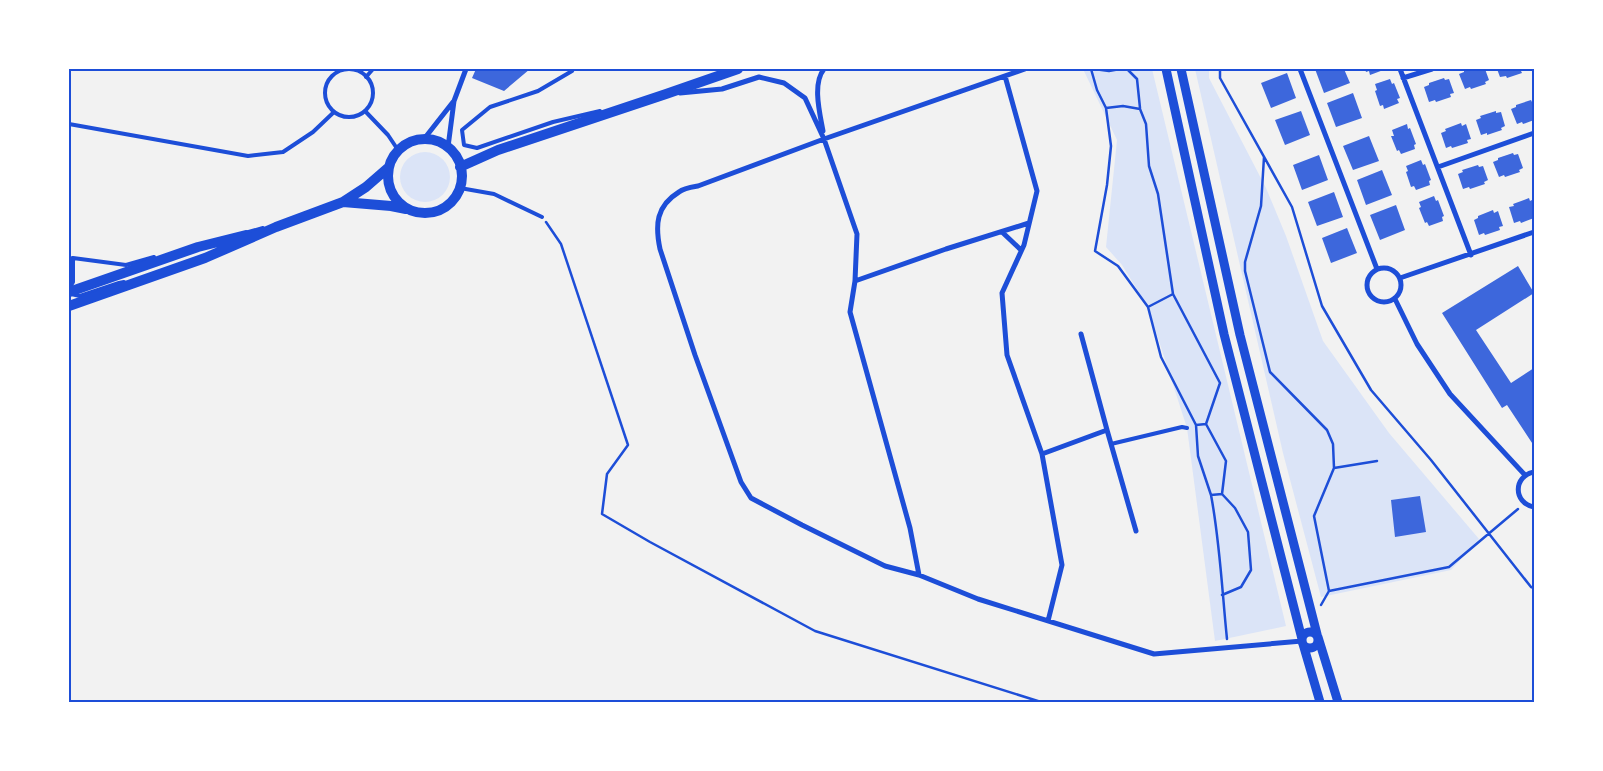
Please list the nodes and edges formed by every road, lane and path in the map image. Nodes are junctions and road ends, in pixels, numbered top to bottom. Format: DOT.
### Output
graph roads {
  1 [pos="373,69"];
  2 [pos="466,69"];
  3 [pos="573,69"];
  4 [pos="738,69"];
  5 [pos="824,69"];
  6 [pos="1025,69"];
  7 [pos="1092,69"];
  8 [pos="1120,69"];
  9 [pos="1127,69"];
  10 [pos="1166,69"];
  11 [pos="1181,69"];
  12 [pos="1220,69"];
  13 [pos="1300,69"];
  14 [pos="1400,69"];
  15 [pos="1432,69"];
  16 [pos="1005,76"];
  17 [pos="366,77"];
  18 [pos="1403,78"];
  19 [pos="666,94"];
  20 [pos="454,101"];
  21 [pos="641,102"];
  22 [pos="1106,108"];
  23 [pos="1140,109"];
  24 [pos="365,111"];
  25 [pos="334,112"];
  26 [pos="69,124"];
  27 [pos="1534,133"];
  28 [pos="424,139"];
  29 [pos="824,139"];
  30 [pos="448,147"];
  31 [pos="398,150"];
  32 [pos="1264,156"];
  33 [pos="389,167"];
  34 [pos="460,167"];
  35 [pos="1438,167"];
  36 [pos="460,188"];
  37 [pos="343,202"];
  38 [pos="409,210"];
  39 [pos="542,217"];
  40 [pos="301,218"];
  41 [pos="1029,223"];
  42 [pos="276,227"];
  43 [pos="1002,232"];
  44 [pos="1534,232"];
  45 [pos="1021,250"];
  46 [pos="1471,254"];
  47 [pos="71,259"];
  48 [pos="1377,269"];
  49 [pos="1400,278"];
  50 [pos="855,281"];
  51 [pos="137,282"];
  52 [pos="69,292"];
  53 [pos="1173,294"];
  54 [pos="1395,299"];
  55 [pos="69,306"];
  56 [pos="1148,307"];
  57 [pos="1082,334"];
  58 [pos="1206,424"];
  59 [pos="1196,425"];
  60 [pos="1186,428"];
  61 [pos="1107,430"];
  62 [pos="1111,444"];
  63 [pos="1042,454"];
  64 [pos="1377,461"];
  65 [pos="1334,468"];
  66 [pos="1534,472"];
  67 [pos="1525,475"];
  68 [pos="1222,494"];
  69 [pos="1211,495"];
  70 [pos="1524,503"];
  71 [pos="1534,507"];
  72 [pos="1136,531"];
  73 [pos="1489,534"];
  74 [pos="919,575"];
  75 [pos="1534,588"];
  76 [pos="1329,591"];
  77 [pos="1222,595"];
  78 [pos="1320,607"];
  79 [pos="1048,621"];
  80 [pos="1317,636"];
  81 [pos="1303,641"];
  82 [pos="1227,643"];
  83 [pos="1041,702"];
  84 [pos="1320,702"];
  85 [pos="1338,702"];
  1 -- 17 [label="lane"];
  2 -- 20 [label="street"];
  3 -- 21 [label="lane"];
  4 -- 19 [label="main road"];
  5 -- 29 [label="street"];
  6 -- 16 [label="street"];
  7 -- 8 [label="path"];
  7 -- 22 [label="path"];
  9 -- 23 [label="path"];
  10 -- 81 [label="street"];
  11 -- 80 [label="street"];
  12 -- 73 [label="path"];
  13 -- 48 [label="street"];
  14 -- 18 [label="street"];
  15 -- 18 [label="street"];
  16 -- 29 [label="street"];
  16 -- 41 [label="street"];
  17 -- 24 [label="lane"];
  17 -- 25 [label="lane"];
  18 -- 35 [label="street"];
  19 -- 21 [label="main road"];
  19 -- 29 [label="street"];
  20 -- 28 [label="street"];
  20 -- 30 [label="street"];
  21 -- 34 [label="main road"];
  22 -- 23 [label="path"];
  22 -- 56 [label="path"];
  23 -- 53 [label="path"];
  24 -- 25 [label="lane"];
  24 -- 31 [label="lane"];
  25 -- 26 [label="lane"];
  27 -- 35 [label="street"];
  28 -- 30 [label="main road"];
  28 -- 31 [label="main road"];
  29 -- 50 [label="street"];
  29 -- 74 [label="street"];
  30 -- 34 [label="main road"];
  31 -- 33 [label="main road"];
  32 -- 65 [label="path"];
  33 -- 37 [label="main road"];
  33 -- 38 [label="main road"];
  34 -- 36 [label="main road"];
  35 -- 46 [label="street"];
  36 -- 38 [label="main road"];
  36 -- 39 [label="lane"];
  37 -- 38 [label="main road"];
  37 -- 40 [label="main road"];
  39 -- 83 [label="path"];
  40 -- 42 [label="main road"];
  40 -- 47 [label="lane"];
  41 -- 43 [label="street"];
  41 -- 45 [label="street"];
  42 -- 51 [label="main road"];
  42 -- 52 [label="main road"];
  43 -- 45 [label="street"];
  43 -- 50 [label="street"];
  44 -- 46 [label="street"];
  45 -- 63 [label="street"];
  46 -- 49 [label="street"];
  47 -- 52 [label="lane"];
  48 -- 49 [label="street"];
  48 -- 54 [label="street"];
  49 -- 54 [label="street"];
  50 -- 74 [label="street"];
  51 -- 52 [label="lane"];
  51 -- 55 [label="main road"];
  53 -- 56 [label="path"];
  53 -- 58 [label="path"];
  54 -- 67 [label="street"];
  56 -- 59 [label="path"];
  57 -- 61 [label="street"];
  58 -- 59 [label="path"];
  58 -- 68 [label="path"];
  59 -- 69 [label="path"];
  60 -- 62 [label="lane"];
  61 -- 62 [label="street"];
  61 -- 63 [label="street"];
  62 -- 72 [label="street"];
  63 -- 79 [label="street"];
  64 -- 65 [label="path"];
  65 -- 76 [label="path"];
  66 -- 67 [label="street"];
  67 -- 70 [label="street"];
  68 -- 69 [label="path"];
  68 -- 77 [label="path"];
  69 -- 77 [label="path"];
  70 -- 71 [label="street"];
  70 -- 73 [label="path"];
  73 -- 75 [label="path"];
  73 -- 76 [label="path"];
  74 -- 79 [label="street"];
  76 -- 78 [label="path"];
  77 -- 82 [label="path"];
  79 -- 81 [label="street"];
  80 -- 81 [label="street"];
  80 -- 81 [label="street"];
  80 -- 85 [label="street"];
  81 -- 84 [label="street"];
}
